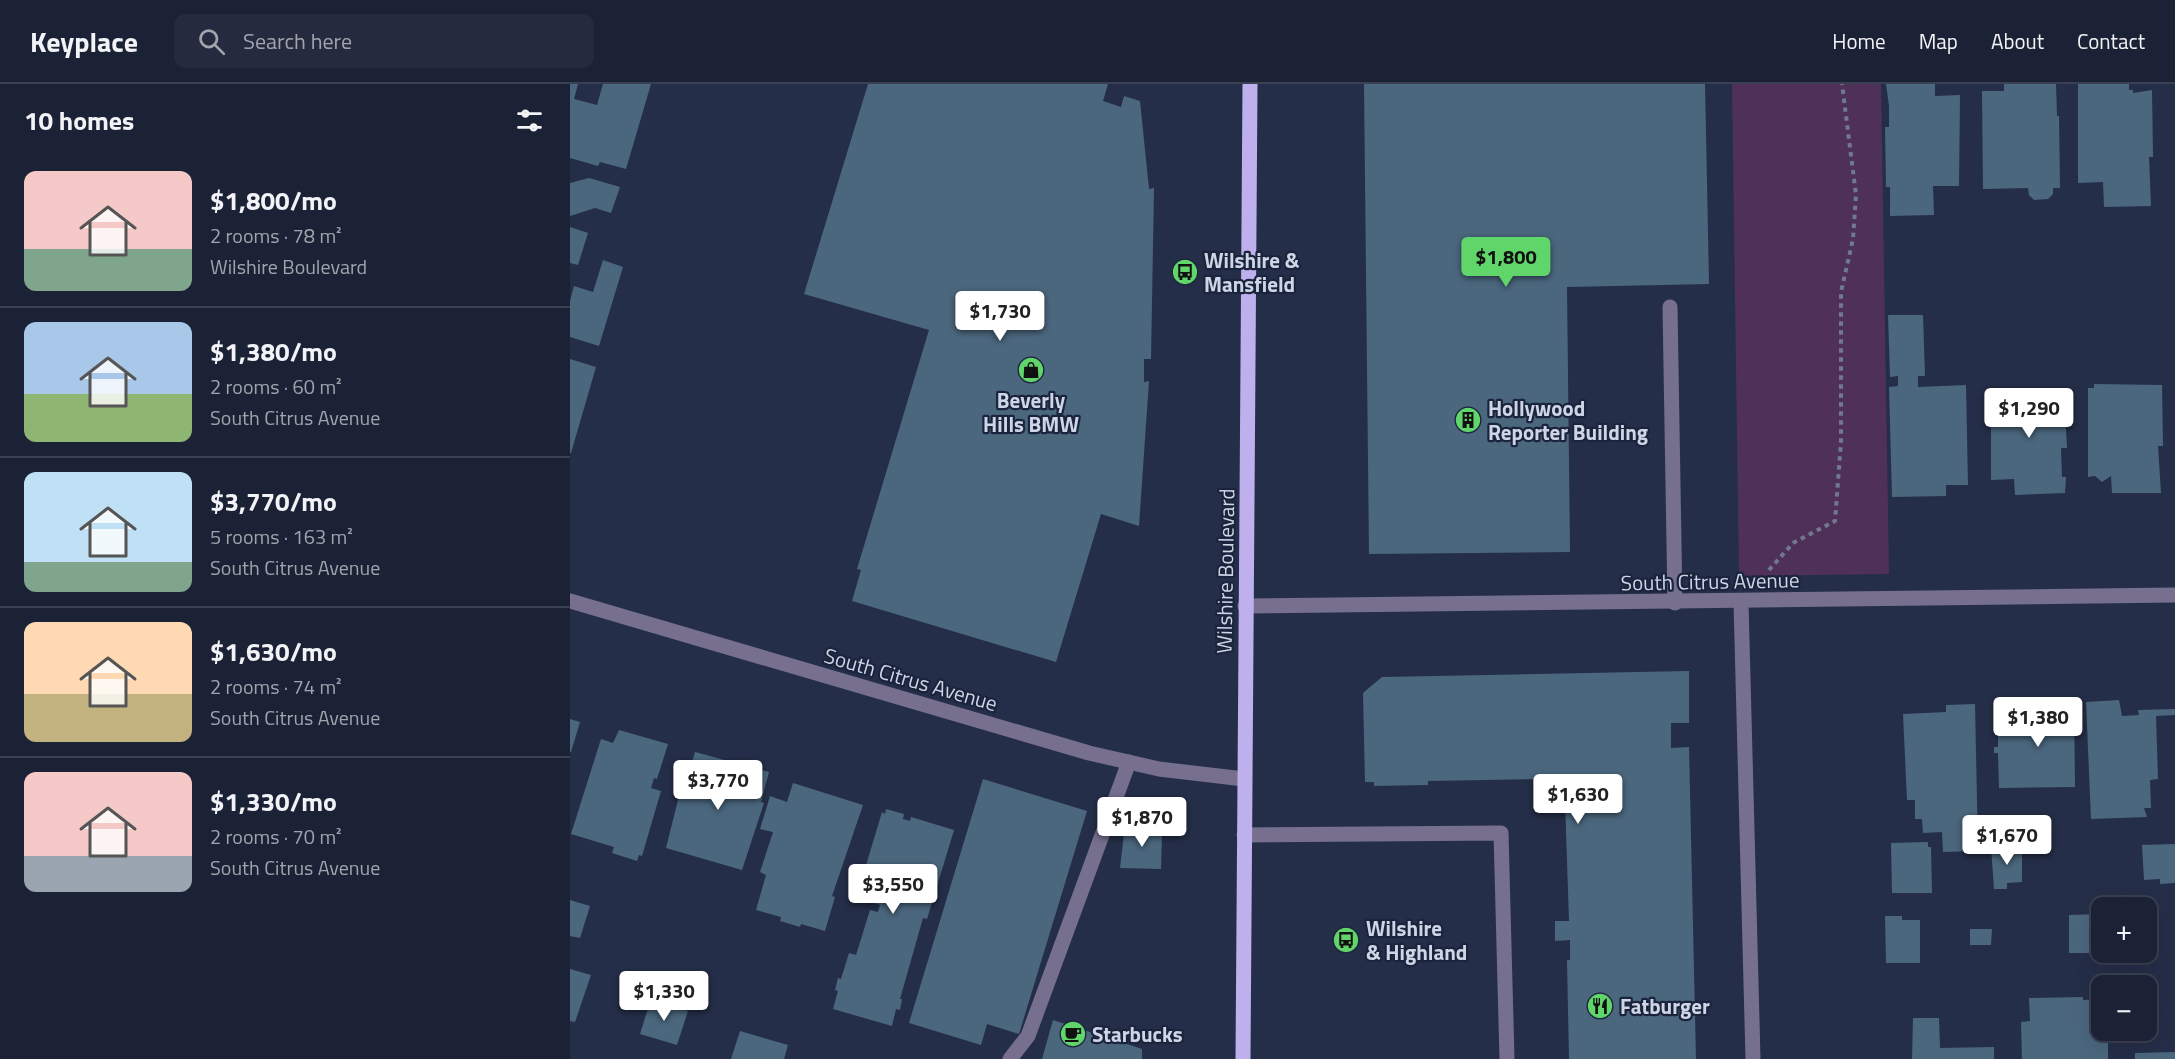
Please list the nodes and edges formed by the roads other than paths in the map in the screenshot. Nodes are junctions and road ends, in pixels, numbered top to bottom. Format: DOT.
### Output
graph roads {
  1 [pos="1250,84"];
  2 [pos="1670,307"];
  3 [pos="2175,595"];
  4 [pos="570,601"];
  5 [pos="1741,602"];
  6 [pos="1676,603"];
  7 [pos="1245,606"];
  8 [pos="1129,762"];
  9 [pos="1244,779"];
  10 [pos="1244,835"];
  11 [pos="1010,1059"];
  12 [pos="1243,1059"];
  13 [pos="1507,1059"];
  14 [pos="1753,1059"];
  1 -- 7 [label="main road, Wilshire Boulevard"];
  2 -- 6 [label="street"];
  3 -- 5 [label="street, South Citrus Avenue"];
  4 -- 8 [label="street, South Citrus Avenue"];
  5 -- 6 [label="street, South Citrus Avenue"];
  5 -- 14 [label="street"];
  6 -- 7 [label="street, South Citrus Avenue"];
  7 -- 9 [label="main road, Wilshire Boulevard"];
  8 -- 9 [label="street, South Citrus Avenue"];
  8 -- 11 [label="street"];
  9 -- 10 [label="main road, Wilshire Boulevard"];
  10 -- 12 [label="main road, Wilshire Boulevard"];
  10 -- 13 [label="street"];
}
